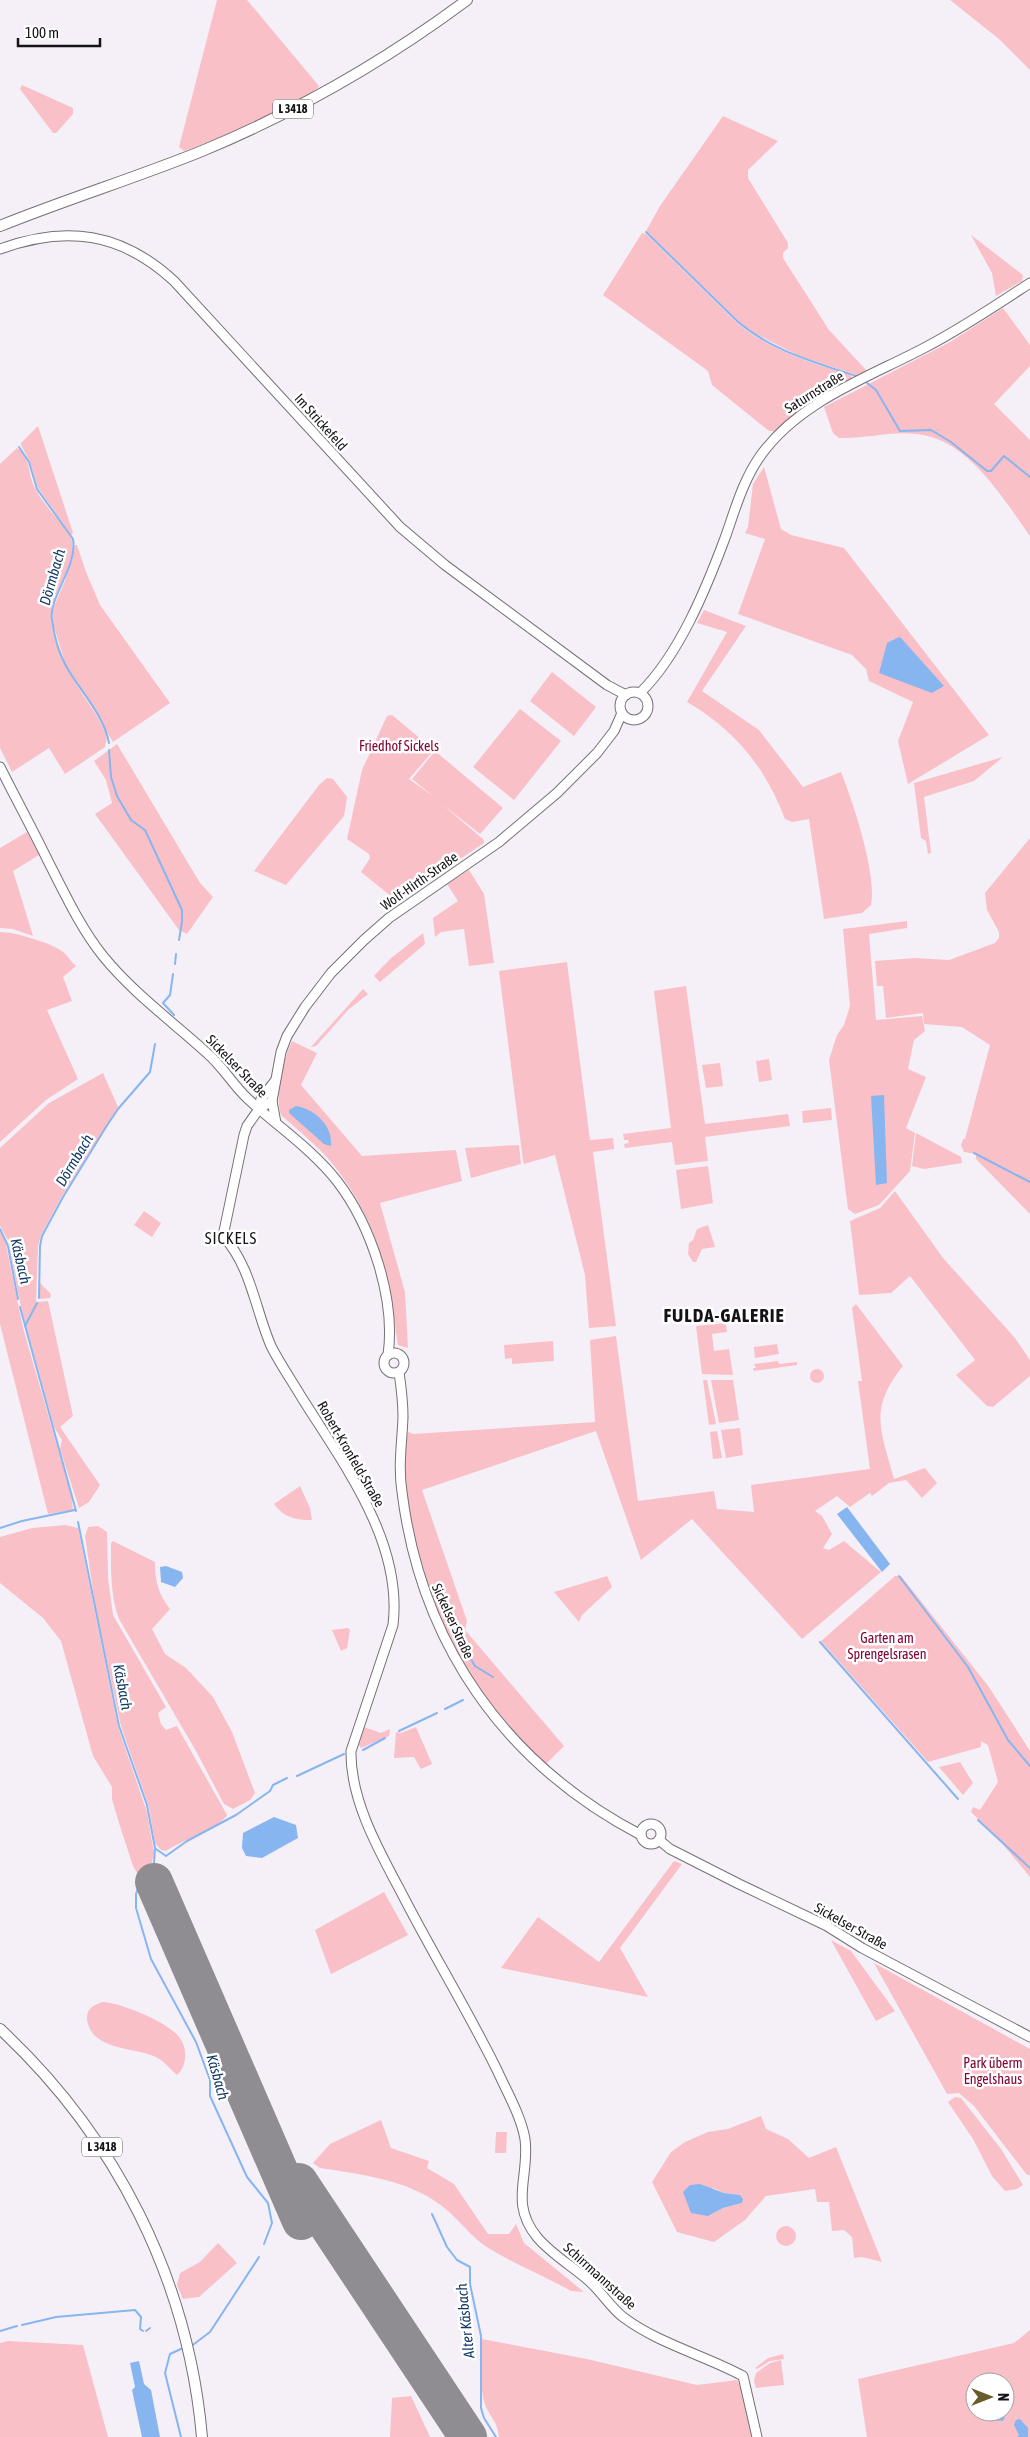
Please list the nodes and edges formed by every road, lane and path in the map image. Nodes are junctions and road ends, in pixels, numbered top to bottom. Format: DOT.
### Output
graph roads {
  1 [pos="468,0"];
  2 [pos="0,226"];
  3 [pos="0,249"];
  4 [pos="1030,283"];
  5 [pos="643,696"];
  6 [pos="624,698"];
  7 [pos="622,713"];
  8 [pos="632,720"];
  9 [pos="614,732"];
  10 [pos="0,767"];
  11 [pos="275,1080"];
  12 [pos="272,1101"];
  13 [pos="259,1109"];
  14 [pos="276,1123"];
  15 [pos="223,1236"];
  16 [pos="389,1337"];
  17 [pos="398,1353"];
  18 [pos="388,1355"];
  19 [pos="396,1372"];
  20 [pos="642,1830"];
  21 [pos="659,1840"];
  22 [pos="0,2029"];
  23 [pos="1030,2037"];
  24 [pos="521,2196"];
  25 [pos="202,2437"];
  26 [pos="757,2437"];
  1 -- 2 [label="main road, L 3418"];
  3 -- 6 [label="street, Im Strickefeld"];
  4 -- 5 [label="street, Saturnstraße"];
  5 -- 6 [label="street"];
  5 -- 8 [label="street"];
  6 -- 7 [label="street"];
  7 -- 8 [label="street"];
  7 -- 9 [label="street, Wolf-Hirth-Straße"];
  8 -- 9 [label="street, Wolf-Hirth-Straße"];
  9 -- 11 [label="street, Wolf-Hirth-Straße"];
  10 -- 13 [label="street, Sickelser Straße"];
  11 -- 12 [label="street, Wolf-Hirth-Straße"];
  11 -- 13 [label="street, Wolf-Hirth-Straße"];
  12 -- 13 [label="street"];
  12 -- 14 [label="street, Wolf-Hirth-Straße"];
  13 -- 14 [label="street, Sickelser Straße"];
  13 -- 15 [label="street, Wolf-Hirth-Straße"];
  14 -- 16 [label="street, Sickelser Straße"];
  15 -- 24 [label="street, Robert-Kronfeld-Straße"];
  16 -- 17 [label="street, Sickelser Straße"];
  16 -- 18 [label="street, Sickelser Straße"];
  17 -- 18 [label="street"];
  17 -- 19 [label="street"];
  18 -- 19 [label="street"];
  19 -- 20 [label="street, Sickelser Straße"];
  20 -- 21 [label="street"];
  20 -- 21 [label="street"];
  21 -- 23 [label="street, Sickelser Straße"];
  22 -- 25 [label="main road, L 3418"];
  24 -- 26 [label="street, Schirrmannstraße"];
}
